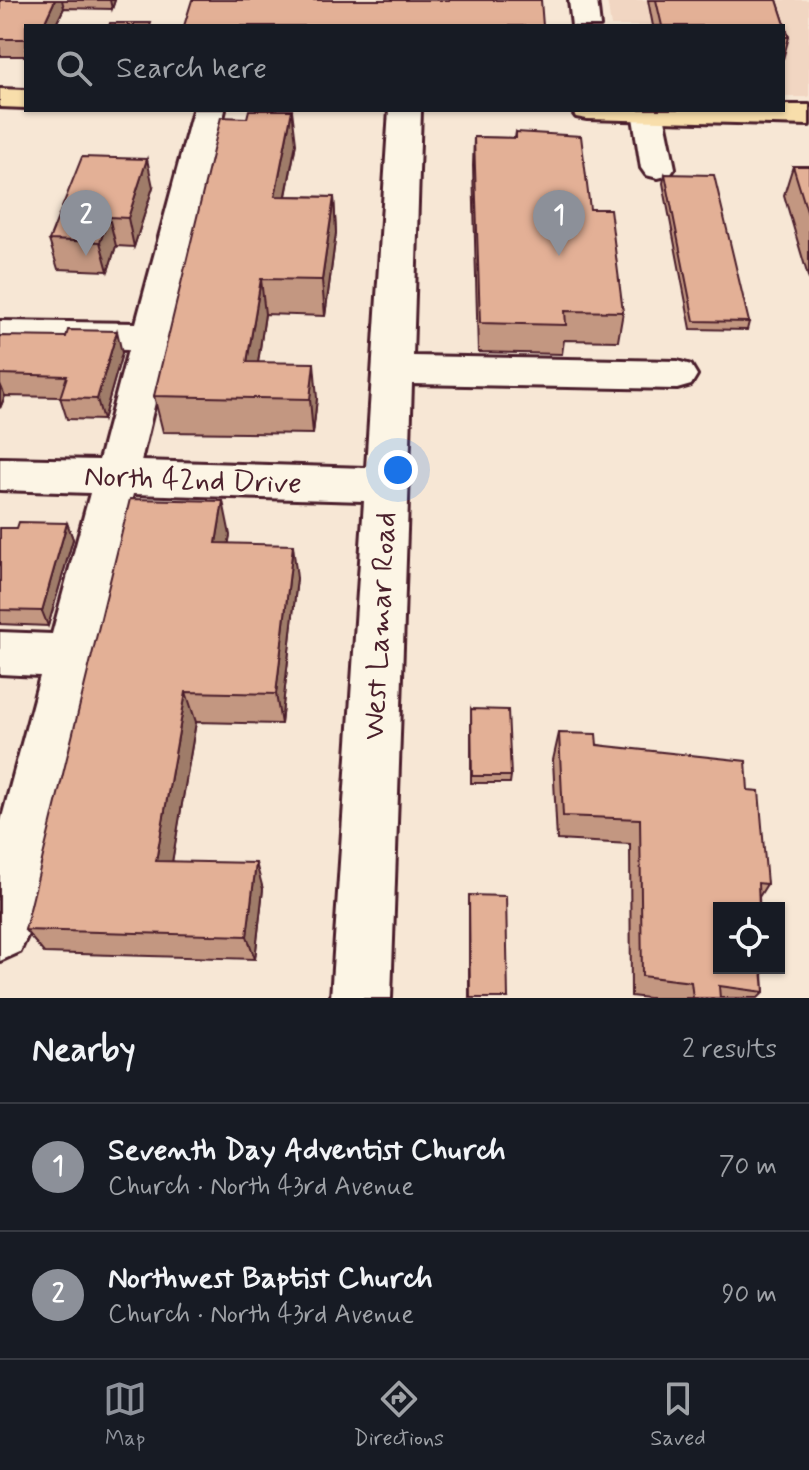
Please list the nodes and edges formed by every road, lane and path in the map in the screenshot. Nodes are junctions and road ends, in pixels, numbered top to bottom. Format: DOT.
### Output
graph roads {
  1 [pos="583,0"];
  2 [pos="586,24"];
  3 [pos="0,98"];
  4 [pos="24,99"];
  5 [pos="208,112"];
  6 [pos="405,112"];
  7 [pos="648,112"];
  8 [pos="688,112"];
  9 [pos="809,115"];
  10 [pos="658,168"];
  11 [pos="0,334"];
  12 [pos="151,337"];
  13 [pos="392,370"];
  14 [pos="677,375"];
  15 [pos="0,474"];
  16 [pos="116,477"];
  17 [pos="386,485"];
  18 [pos="0,653"];
  19 [pos="70,656"];
  20 [pos="0,932"];
  21 [pos="361,998"];
  1 -- 2 [label="street"];
  3 -- 4 [label="main road"];
  5 -- 12 [label="street"];
  6 -- 13 [label="street, West Lamar Road"];
  7 -- 10 [label="street"];
  8 -- 9 [label="main road"];
  11 -- 12 [label="street"];
  12 -- 16 [label="street"];
  13 -- 14 [label="street"];
  13 -- 17 [label="street, West Lamar Road"];
  15 -- 16 [label="street, North 42nd Drive"];
  16 -- 17 [label="street, North 42nd Drive"];
  16 -- 19 [label="street"];
  17 -- 21 [label="street, West Lamar Road"];
  18 -- 19 [label="street"];
  19 -- 20 [label="street"];
}
